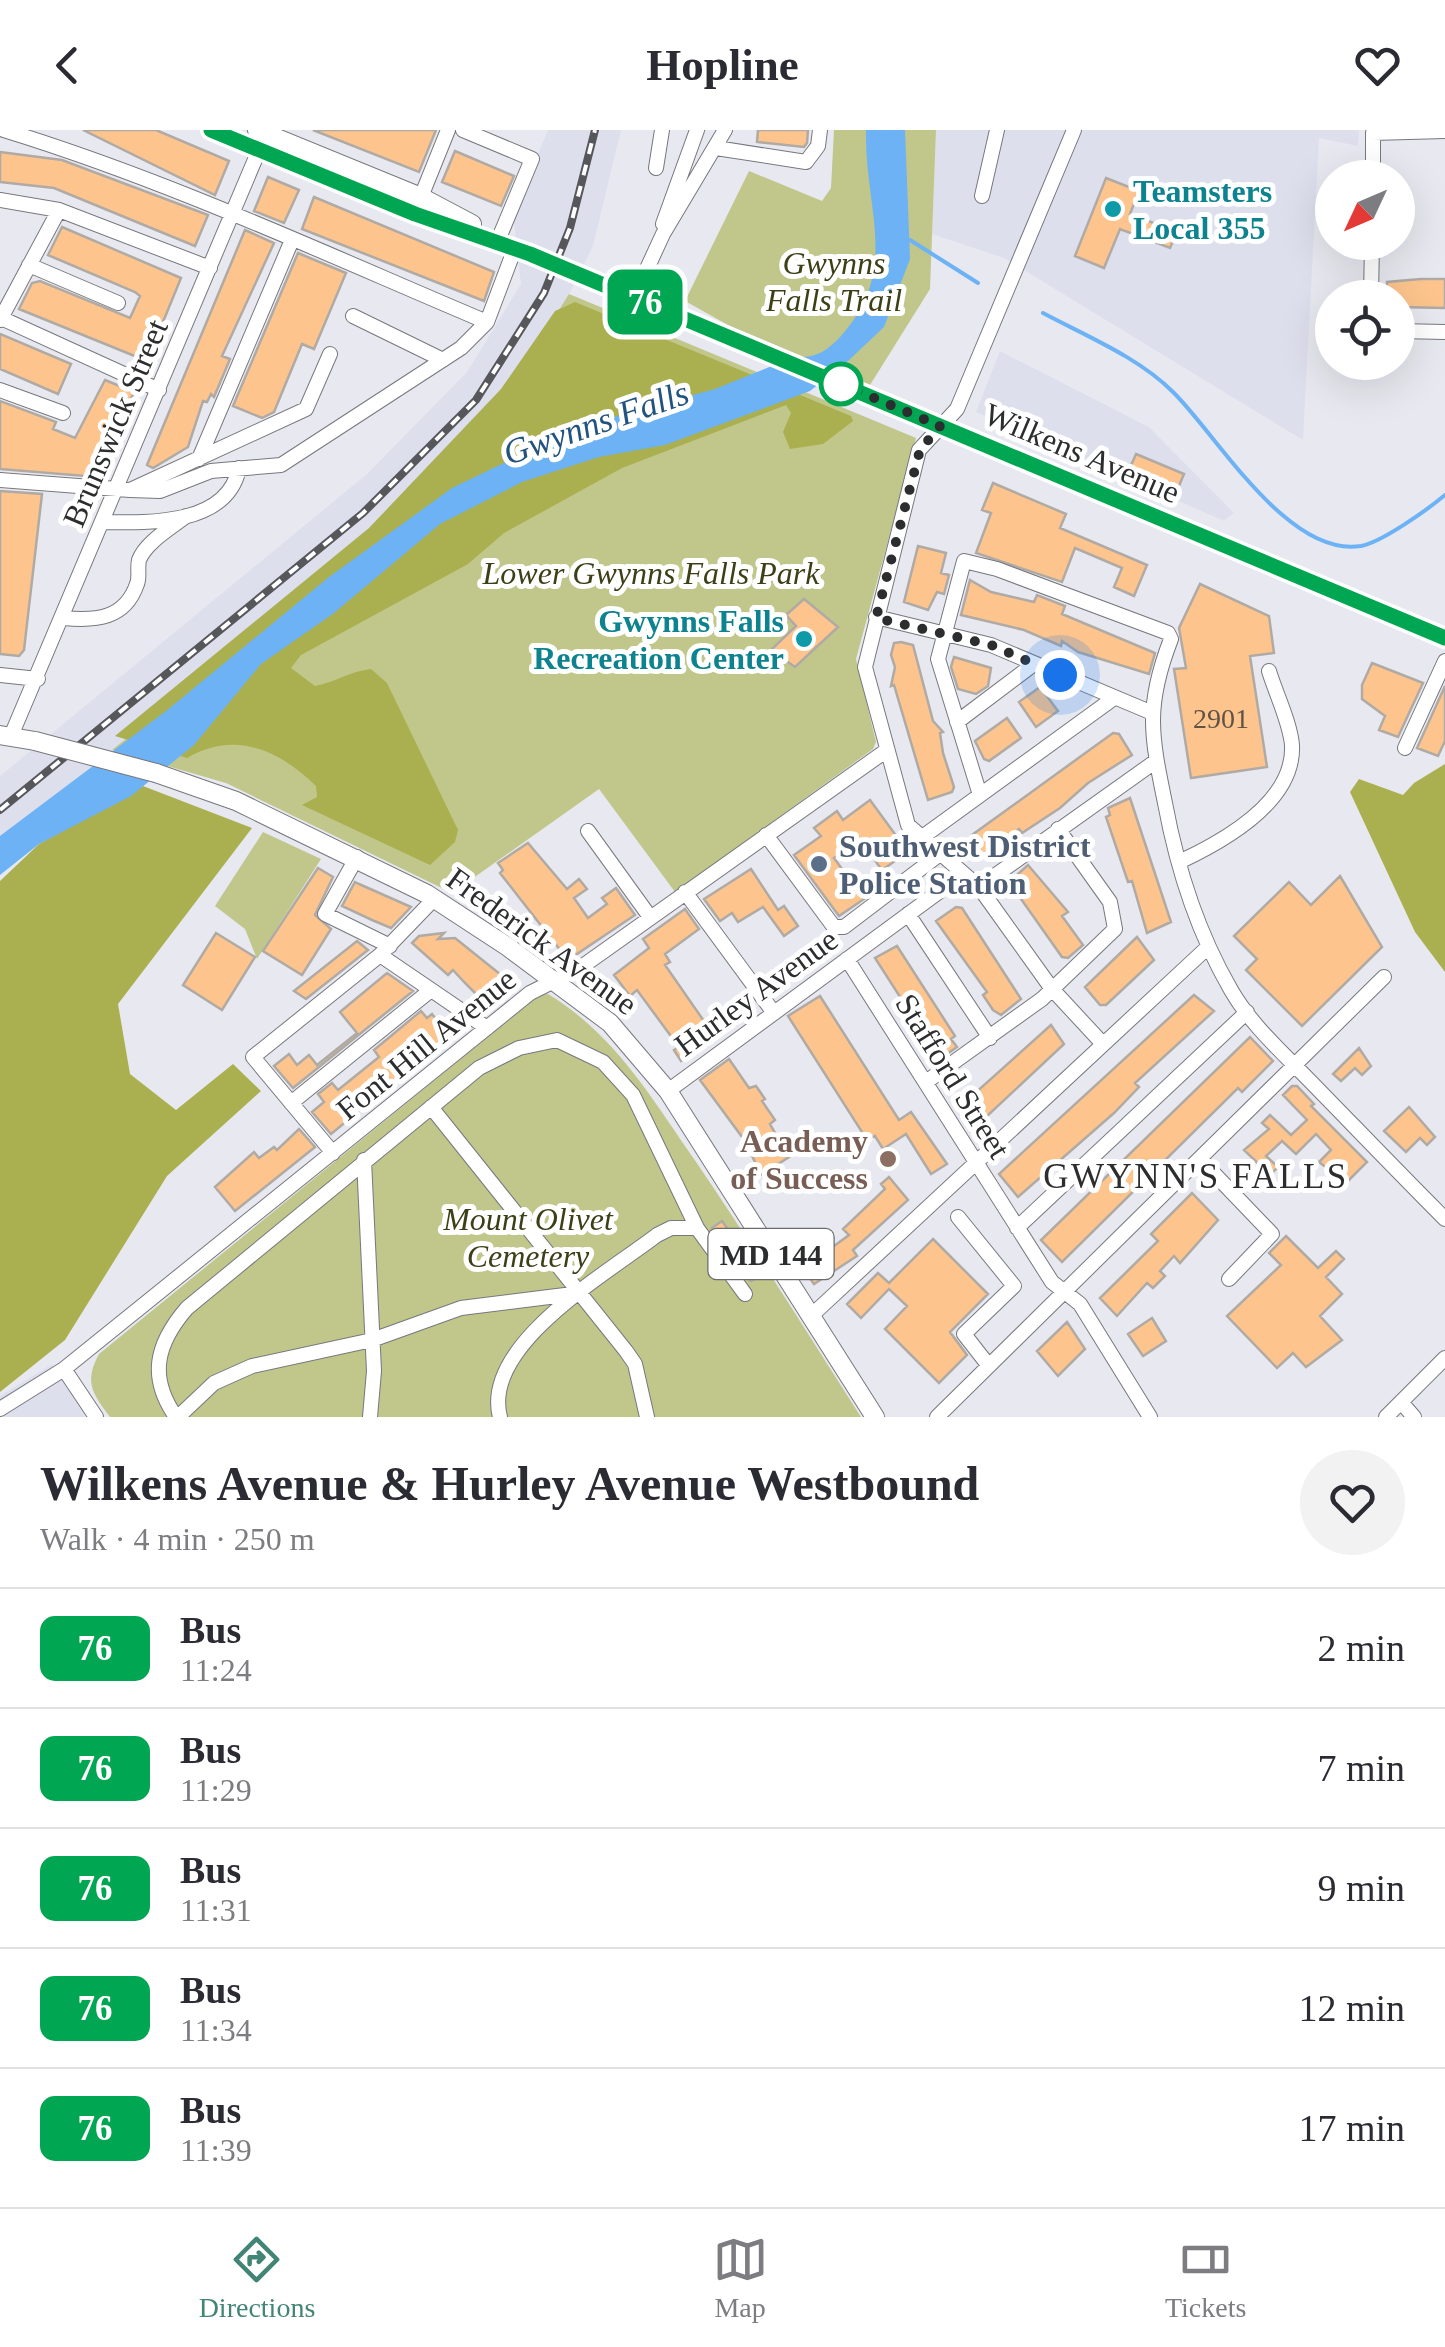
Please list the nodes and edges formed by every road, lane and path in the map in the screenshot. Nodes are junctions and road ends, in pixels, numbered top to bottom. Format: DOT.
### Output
graph roads {
  1 [pos="4,130"];
  2 [pos="211,130"];
  3 [pos="448,130"];
  4 [pos="463,130"];
  5 [pos="662,130"];
  6 [pos="696,130"];
  7 [pos="725,130"];
  8 [pos="820,130"];
  9 [pos="997,130"];
  10 [pos="1074,130"];
  11 [pos="1445,131"];
  12 [pos="262,136"];
  13 [pos="716,148"];
  14 [pos="1373,160"];
  15 [pos="656,168"];
  16 [pos="982,196"];
  17 [pos="420,198"];
  18 [pos="0,200"];
  19 [pos="59,210"];
  20 [pos="233,214"];
  21 [pos="664,234"];
  22 [pos="499,238"];
  23 [pos="292,240"];
  24 [pos="523,251"];
  25 [pos="29,265"];
  26 [pos="210,268"];
  27 [pos="634,297"];
  28 [pos="118,303"];
  29 [pos="353,316"];
  30 [pos="0,319"];
  31 [pos="487,322"];
  32 [pos="1415,331"];
  33 [pos="1445,332"];
  34 [pos="330,354"];
  35 [pos="443,360"];
  36 [pos="0,390"];
  37 [pos="159,390"];
  38 [pos="63,413"];
  39 [pos="940,426"];
  40 [pos="199,459"];
  41 [pos="239,468"];
  42 [pos="0,480"];
  43 [pos="123,490"];
  44 [pos="186,516"];
  45 [pos="104,522"];
  46 [pos="64,618"];
  47 [pos="876,618"];
  48 [pos="945,634"];
  49 [pos="1445,638"];
  50 [pos="1445,660"];
  51 [pos="1034,664"];
  52 [pos="1269,671"];
  53 [pos="0,674"];
  54 [pos="38,680"];
  55 [pos="1114,698"];
  56 [pos="1150,712"];
  57 [pos="957,722"];
  58 [pos="6,736"];
  59 [pos="1405,748"];
  60 [pos="887,750"];
  61 [pos="1156,761"];
  62 [pos="980,795"];
  63 [pos="1058,829"];
  64 [pos="588,831"];
  65 [pos="766,835"];
  66 [pos="921,838"];
  67 [pos="940,854"];
  68 [pos="357,857"];
  69 [pos="1179,862"];
  70 [pos="962,874"];
  71 [pos="979,887"];
  72 [pos="685,892"];
  73 [pos="434,898"];
  74 [pos="908,914"];
  75 [pos="650,918"];
  76 [pos="1208,947"];
  77 [pos="385,950"];
  78 [pos="847,959"];
  79 [pos="1384,977"];
  80 [pos="553,980"];
  81 [pos="431,990"];
  82 [pos="1052,990"];
  83 [pos="1246,1012"];
  84 [pos="774,1013"];
  85 [pos="486,1028"];
  86 [pos="990,1038"];
  87 [pos="1104,1044"];
  88 [pos="1295,1065"];
  89 [pos="926,1082"];
  90 [pos="668,1091"];
  91 [pos="291,1103"];
  92 [pos="431,1107"];
  93 [pos="333,1153"];
  94 [pos="1200,1159"];
  95 [pos="364,1160"];
  96 [pos="976,1163"];
  97 [pos="958,1217"];
  98 [pos="1445,1219"];
  99 [pos="697,1228"];
  100 [pos="1017,1228"];
  101 [pos="1229,1279"];
  102 [pos="1065,1292"];
  103 [pos="581,1293"];
  104 [pos="745,1294"];
  105 [pos="811,1316"];
  106 [pos="372,1340"];
  107 [pos="1445,1358"];
  108 [pos="989,1366"];
  109 [pos="64,1368"];
  110 [pos="1401,1402"];
  111 [pos="0,1409"];
  112 [pos="96,1417"];
  113 [pos="177,1417"];
  114 [pos="370,1417"];
  115 [pos="500,1417"];
  116 [pos="647,1417"];
  117 [pos="875,1417"];
  118 [pos="938,1417"];
  119 [pos="1150,1417"];
  120 [pos="1386,1417"];
  121 [pos="1414,1417"];
  1 -- 20 [label="street"];
  2 -- 12 [label="main road, Wilkens Avenue"];
  3 -- 17 [label="street"];
  4 -- 22 [label="street"];
  5 -- 15 [label="street"];
  6 -- 21 [label="street"];
  7 -- 13 [label="street"];
  8 -- 13 [label="street"];
  9 -- 16 [label="street"];
  10 -- 39 [label="street"];
  11 -- 14 [label="street"];
  12 -- 17 [label="main road, Wilkens Avenue"];
  12 -- 20 [label="street, Brunswick Street"];
  12 -- 24 [label="main road, Wilkens Avenue"];
  13 -- 21 [label="street"];
  17 -- 22 [label="main road, Wilkens Avenue"];
  18 -- 19 [label="street"];
  19 -- 25 [label="street"];
  19 -- 26 [label="street"];
  20 -- 23 [label="street"];
  20 -- 26 [label="street, Brunswick Street"];
  21 -- 27 [label="street"];
  22 -- 24 [label="main road, Wilkens Avenue"];
  23 -- 31 [label="street"];
  23 -- 40 [label="street"];
  24 -- 27 [label="main road, Wilkens Avenue, bridge"];
  24 -- 31 [label="street"];
  25 -- 28 [label="street"];
  25 -- 30 [label="street"];
  26 -- 37 [label="street, Brunswick Street"];
  27 -- 39 [label="main road, Wilkens Avenue"];
  29 -- 35 [label="street"];
  30 -- 37 [label="street"];
  31 -- 35 [label="street"];
  32 -- 33 [label="street"];
  34 -- 40 [label="street"];
  35 -- 41 [label="street"];
  36 -- 38 [label="street"];
  37 -- 43 [label="street, Brunswick Street"];
  39 -- 47 [label="street"];
  39 -- 49 [label="main road, Wilkens Avenue"];
  40 -- 43 [label="street"];
  41 -- 43 [label="street"];
  41 -- 44 [label="street"];
  42 -- 43 [label="street"];
  43 -- 45 [label="street, Brunswick Street"];
  44 -- 45 [label="street"];
  44 -- 46 [label="street"];
  45 -- 46 [label="street, Brunswick Street"];
  46 -- 54 [label="street, Brunswick Street"];
  47 -- 48 [label="street"];
  47 -- 60 [label="street"];
  48 -- 51 [label="street"];
  48 -- 56 [label="street"];
  48 -- 57 [label="street"];
  50 -- 59 [label="street"];
  51 -- 55 [label="street"];
  51 -- 57 [label="street"];
  52 -- 69 [label="street"];
  53 -- 54 [label="street"];
  54 -- 58 [label="street, Brunswick Street"];
  55 -- 56 [label="street"];
  55 -- 62 [label="street"];
  56 -- 61 [label="street"];
  57 -- 62 [label="street"];
  58 -- 68 [label="main road, Frederick Avenue / MD 144, bridge"];
  60 -- 65 [label="street, Font Hill Avenue"];
  60 -- 66 [label="street"];
  61 -- 63 [label="street"];
  61 -- 69 [label="street"];
  62 -- 66 [label="street"];
  63 -- 71 [label="street"];
  63 -- 82 [label="street"];
  64 -- 75 [label="street"];
  65 -- 67 [label="street"];
  65 -- 72 [label="street, Font Hill Avenue"];
  66 -- 67 [label="street"];
  67 -- 70 [label="street"];
  68 -- 73 [label="main road, Frederick Avenue / MD 144"];
  68 -- 77 [label="street"];
  69 -- 76 [label="street"];
  70 -- 71 [label="street"];
  70 -- 74 [label="street, Hurley Avenue"];
  71 -- 82 [label="street"];
  72 -- 75 [label="street, Font Hill Avenue"];
  72 -- 84 [label="street"];
  73 -- 77 [label="street"];
  73 -- 80 [label="main road, Frederick Avenue / MD 144"];
  74 -- 78 [label="street, Hurley Avenue"];
  74 -- 86 [label="street"];
  75 -- 80 [label="street, Font Hill Avenue"];
  76 -- 83 [label="street"];
  76 -- 87 [label="street"];
  77 -- 81 [label="street"];
  77 -- 91 [label="street"];
  78 -- 84 [label="street, Hurley Avenue"];
  78 -- 89 [label="street, Stafford Street"];
  79 -- 88 [label="street"];
  80 -- 85 [label="street, Font Hill Avenue"];
  80 -- 90 [label="main road, Frederick Avenue / MD 144"];
  81 -- 85 [label="street"];
  81 -- 91 [label="street"];
  82 -- 86 [label="street"];
  82 -- 87 [label="street"];
  83 -- 88 [label="street"];
  83 -- 100 [label="street"];
  84 -- 90 [label="street, Hurley Avenue"];
  85 -- 93 [label="street, Font Hill Avenue"];
  86 -- 89 [label="street"];
  87 -- 96 [label="street"];
  88 -- 94 [label="street"];
  88 -- 98 [label="street"];
  89 -- 96 [label="street, Stafford Street"];
  90 -- 105 [label="main road, Frederick Avenue / MD 144"];
  91 -- 93 [label="street"];
  92 -- 95 [label="street"];
  92 -- 99 [label="street"];
  92 -- 103 [label="street"];
  93 -- 109 [label="street, Font Hill Avenue"];
  94 -- 101 [label="street"];
  94 -- 102 [label="street"];
  95 -- 106 [label="street"];
  95 -- 113 [label="street"];
  96 -- 100 [label="street, Stafford Street"];
  96 -- 105 [label="street"];
  97 -- 108 [label="street"];
  99 -- 103 [label="street"];
  99 -- 104 [label="street"];
  100 -- 102 [label="street, Stafford Street"];
  102 -- 108 [label="street"];
  102 -- 119 [label="street, Stafford Street"];
  103 -- 106 [label="street"];
  103 -- 115 [label="street"];
  103 -- 116 [label="street"];
  105 -- 117 [label="main road, Frederick Avenue / MD 144"];
  106 -- 113 [label="street"];
  106 -- 114 [label="street"];
  107 -- 110 [label="street"];
  108 -- 118 [label="street"];
  109 -- 111 [label="street, Font Hill Avenue"];
  109 -- 112 [label="street"];
  110 -- 120 [label="street"];
  110 -- 121 [label="street"];
}
